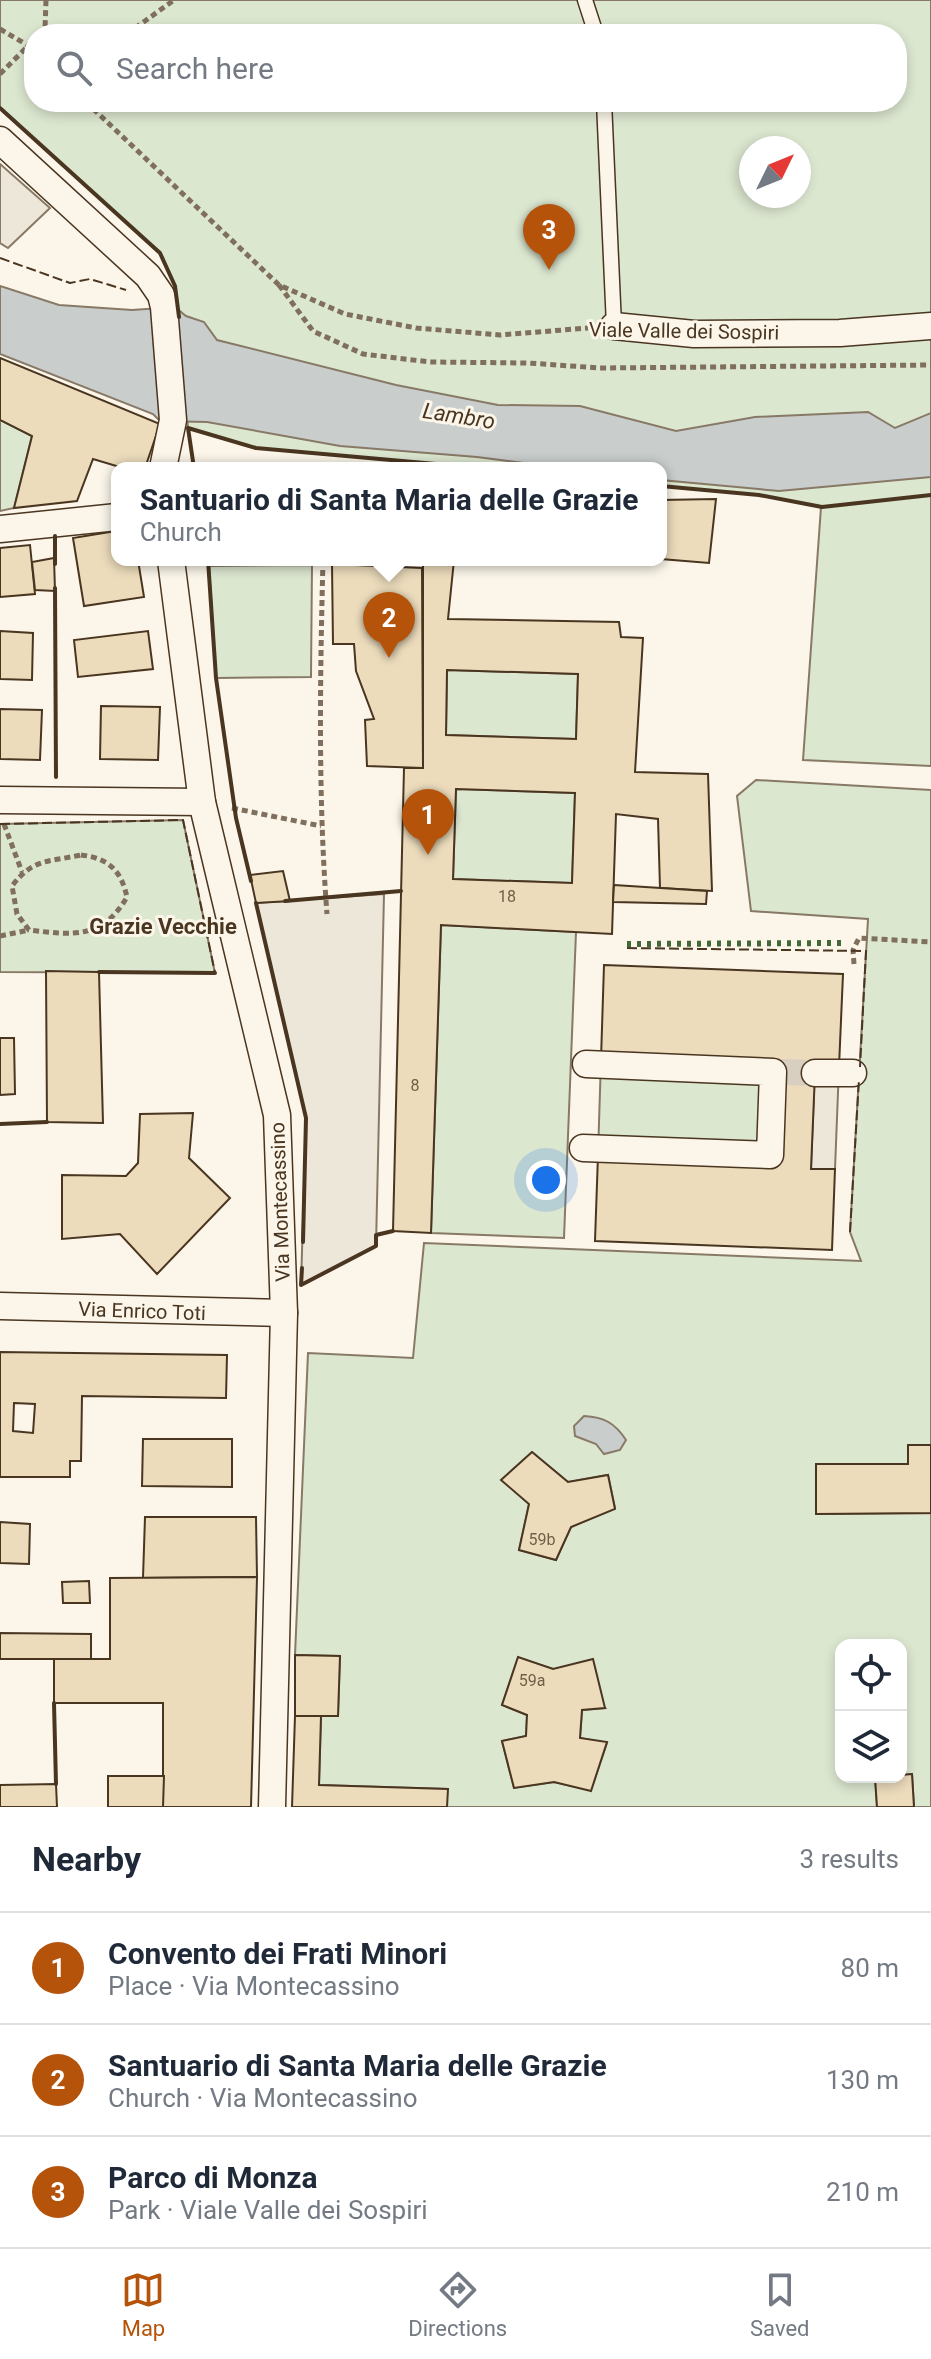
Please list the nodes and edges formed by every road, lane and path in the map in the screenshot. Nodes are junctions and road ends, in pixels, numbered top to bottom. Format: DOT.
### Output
graph roads {
  1 [pos="46,0"];
  2 [pos="174,0"];
  3 [pos="585,0"];
  4 [pos="45,24"];
  5 [pos="141,24"];
  6 [pos="593,24"];
  7 [pos="0,29"];
  8 [pos="24,44"];
  9 [pos="24,55"];
  10 [pos="0,74"];
  11 [pos="97,112"];
  12 [pos="604,112"];
  13 [pos="0,140"];
  14 [pos="279,285"];
  15 [pos="614,326"];
  16 [pos="931,326"];
  17 [pos="931,365"];
  18 [pos="164,462"];
  19 [pos="111,518"];
  20 [pos="0,529"];
  21 [pos="172,566"];
  22 [pos="323,566"];
  23 [pos="202,802"];
  24 [pos="1,807"];
  25 [pos="321,826"];
  26 [pos="22,872"];
  27 [pos="327,914"];
  28 [pos="29,930"];
  29 [pos="0,936"];
  30 [pos="931,942"];
  31 [pos="854,964"];
  32 [pos="586,1064"];
  33 [pos="815,1073"];
  34 [pos="853,1073"];
  35 [pos="583,1148"];
  36 [pos="0,1306"];
  37 [pos="284,1313"];
  38 [pos="272,1807"];
  1 -- 4 [label="path"];
  2 -- 5 [label="path"];
  3 -- 6 [label="lane"];
  7 -- 8 [label="path"];
  9 -- 10 [label="path"];
  11 -- 14 [label="path, Viale Valle dei Sospiri"];
  12 -- 15 [label="lane"];
  13 -- 18 [label="street"];
  14 -- 15 [label="path, Viale Valle dei Sospiri"];
  14 -- 17 [label="path"];
  15 -- 16 [label="street, Viale Valle dei Sospiri"];
  19 -- 20 [label="street"];
  21 -- 23 [label="street, Via Montecassino"];
  22 -- 25 [label="path"];
  23 -- 24 [label="street"];
  23 -- 25 [label="path"];
  23 -- 37 [label="street, Via Montecassino"];
  24 -- 26 [label="path"];
  25 -- 27 [label="path"];
  26 -- 28 [label="path"];
  26 -- 28 [label="path"];
  28 -- 29 [label="path"];
  30 -- 31 [label="path"];
  32 -- 35 [label="street"];
  33 -- 34 [label="street"];
  36 -- 37 [label="street, Via Enrico Toti"];
  37 -- 38 [label="street, Via Montecassino"];
}
